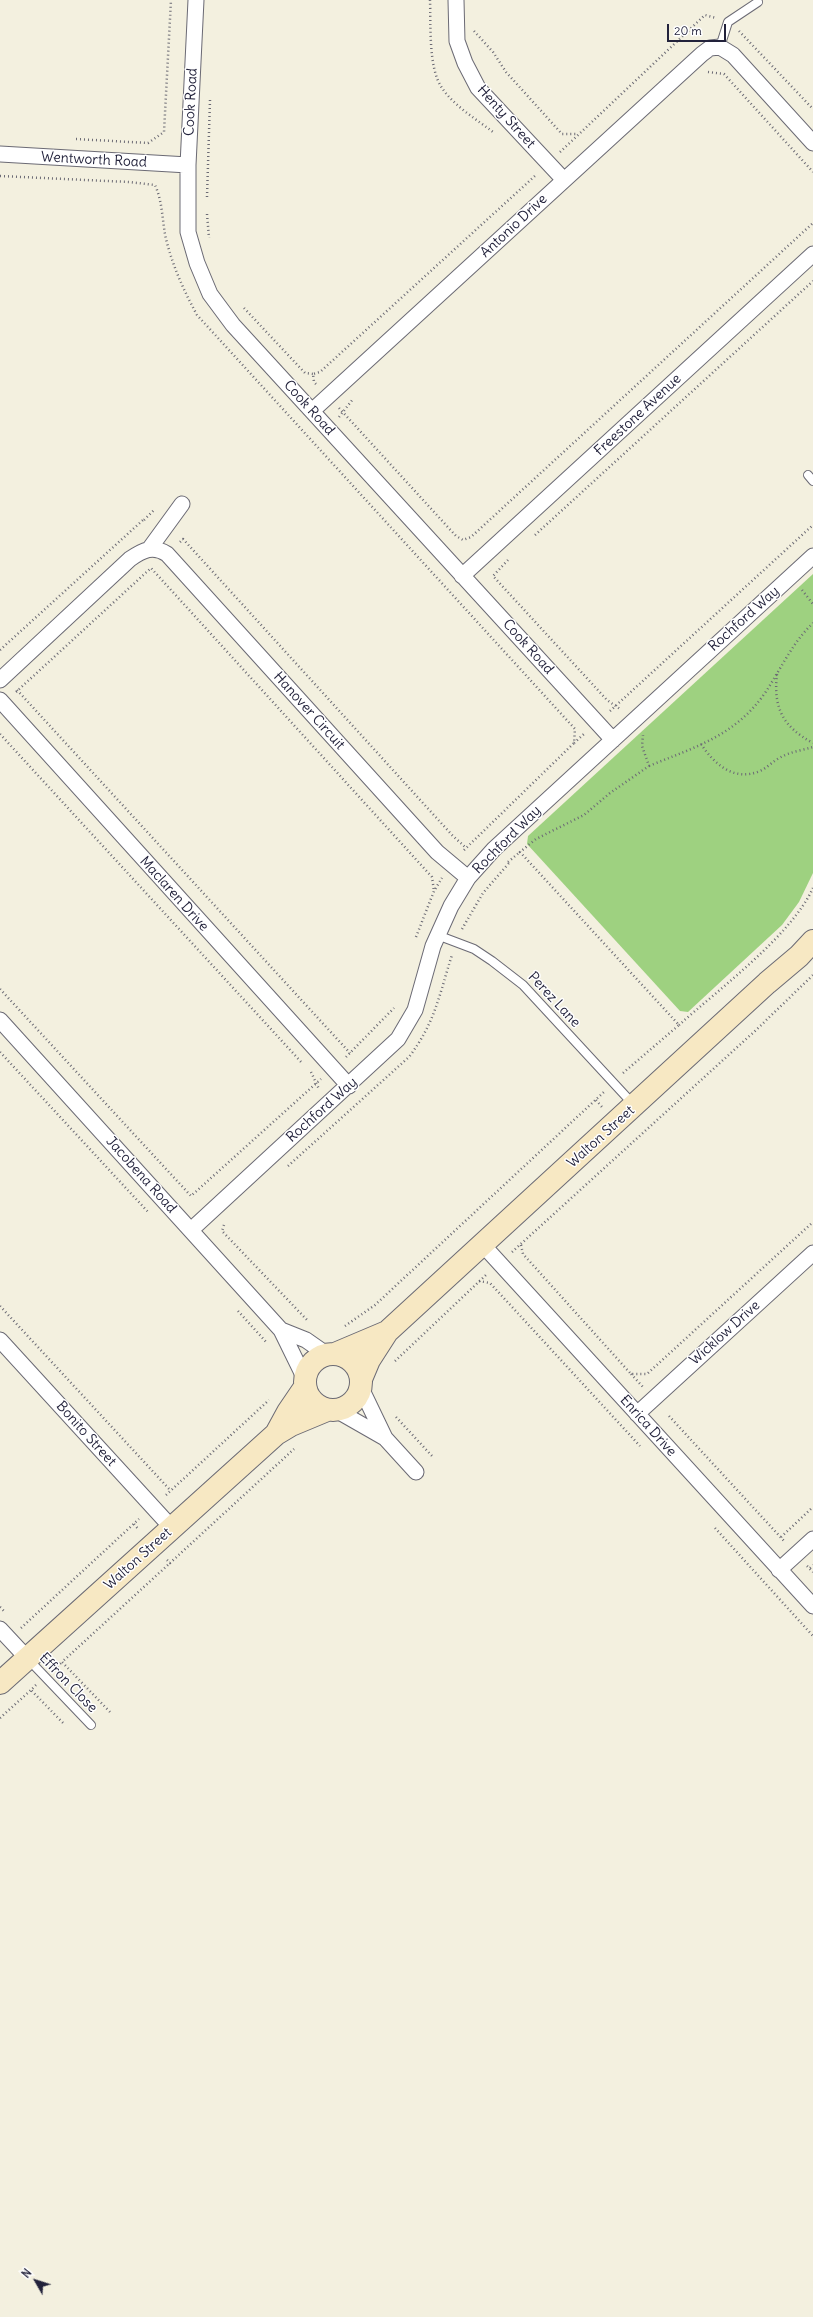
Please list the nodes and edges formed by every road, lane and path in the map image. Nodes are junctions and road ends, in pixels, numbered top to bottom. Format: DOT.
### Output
graph roads {
  1 [pos="171,0"];
  2 [pos="196,0"];
  3 [pos="456,0"];
  4 [pos="758,2"];
  5 [pos="469,26"];
  6 [pos="720,47"];
  7 [pos="702,77"];
  8 [pos="210,96"];
  9 [pos="578,134"];
  10 [pos="70,139"];
  11 [pos="813,143"];
  12 [pos="0,154"];
  13 [pos="188,165"];
  14 [pos="813,172"];
  15 [pos="564,180"];
  16 [pos="207,203"];
  17 [pos="207,210"];
  18 [pos="813,223"];
  19 [pos="210,242"];
  20 [pos="813,254"];
  21 [pos="813,281"];
  22 [pos="239,303"];
  23 [pos="313,374"];
  24 [pos="357,394"];
  25 [pos="312,412"];
  26 [pos="182,504"];
  27 [pos="143,520"];
  28 [pos="813,525"];
  29 [pos="532,538"];
  30 [pos="150,548"];
  31 [pos="167,554"];
  32 [pos="813,556"];
  33 [pos="508,559"];
  34 [pos="152,568"];
  35 [pos="462,576"];
  36 [pos="813,623"];
  37 [pos="0,650"];
  38 [pos="777,674"];
  39 [pos="0,680"];
  40 [pos="18,690"];
  41 [pos="2,702"];
  42 [pos="0,734"];
  43 [pos="613,740"];
  44 [pos="813,743"];
  45 [pos="701,744"];
  46 [pos="813,747"];
  47 [pos="649,766"];
  48 [pos="465,848"];
  49 [pos="509,863"];
  50 [pos="468,878"];
  51 [pos="813,888"];
  52 [pos="434,891"];
  53 [pos="437,935"];
  54 [pos="813,941"];
  55 [pos="457,942"];
  56 [pos="813,975"];
  57 [pos="0,1020"];
  58 [pos="679,1025"];
  59 [pos="0,1052"];
  60 [pos="350,1053"];
  61 [pos="315,1084"];
  62 [pos="349,1086"];
  63 [pos="635,1106"];
  64 [pos="284,1170"];
  65 [pos="154,1219"];
  66 [pos="228,1221"];
  67 [pos="813,1222"];
  68 [pos="191,1230"];
  69 [pos="521,1244"];
  70 [pos="483,1245"];
  71 [pos="813,1253"];
  72 [pos="500,1264"];
  73 [pos="478,1281"];
  74 [pos="0,1306"];
  75 [pos="234,1306"];
  76 [pos="310,1323"];
  77 [pos="281,1330"];
  78 [pos="387,1332"];
  79 [pos="0,1340"];
  80 [pos="271,1348"];
  81 [pos="331,1354"];
  82 [pos="391,1365"];
  83 [pos="305,1383"];
  84 [pos="361,1384"];
  85 [pos="271,1398"];
  86 [pos="332,1410"];
  87 [pos="637,1414"];
  88 [pos="394,1415"];
  89 [pos="669,1416"];
  90 [pos="276,1434"];
  91 [pos="385,1438"];
  92 [pos="296,1447"];
  93 [pos="644,1449"];
  94 [pos="432,1456"];
  95 [pos="416,1472"];
  96 [pos="171,1491"];
  97 [pos="153,1507"];
  98 [pos="813,1507"];
  99 [pos="134,1524"];
  100 [pos="714,1526"];
  101 [pos="172,1528"];
  102 [pos="781,1537"];
  103 [pos="813,1539"];
  104 [pos="153,1545"];
  105 [pos="796,1554"];
  106 [pos="170,1563"];
  107 [pos="813,1565"];
  108 [pos="810,1568"];
  109 [pos="779,1570"];
  110 [pos="813,1572"];
  111 [pos="813,1606"];
  112 [pos="4,1634"];
  113 [pos="813,1636"];
  114 [pos="27,1658"];
  115 [pos="0,1683"];
  116 [pos="31,1690"];
  117 [pos="110,1712"];
  118 [pos="0,1718"];
  119 [pos="91,1725"];
  1 -- 10 [label="path"];
  2 -- 13 [label="street, Cook Road"];
  3 -- 15 [label="street, Henty Street"];
  4 -- 6 [label="lane"];
  5 -- 9 [label="path"];
  6 -- 11 [label="street"];
  6 -- 15 [label="street, Antonio Drive"];
  7 -- 14 [label="path"];
  8 -- 16 [label="path"];
  12 -- 13 [label="street, Wentworth Road"];
  13 -- 25 [label="street, Cook Road"];
  15 -- 25 [label="street, Antonio Drive"];
  17 -- 19 [label="path"];
  18 -- 24 [label="path"];
  20 -- 35 [label="street, Freestone Avenue"];
  21 -- 29 [label="path"];
  22 -- 23 [label="path"];
  25 -- 35 [label="street, Cook Road"];
  26 -- 30 [label="street"];
  27 -- 37 [label="path"];
  28 -- 33 [label="path"];
  30 -- 31 [label="street, Hanover Circuit"];
  30 -- 39 [label="street"];
  31 -- 34 [label="path"];
  31 -- 48 [label="path"];
  31 -- 50 [label="street, Hanover Circuit"];
  32 -- 43 [label="street, Rochford Way"];
  34 -- 40 [label="path"];
  34 -- 52 [label="path"];
  35 -- 43 [label="street, Cook Road"];
  36 -- 38 [label="path"];
  38 -- 44 [label="path"];
  38 -- 45 [label="path"];
  40 -- 41 [label="path"];
  40 -- 60 [label="path"];
  41 -- 62 [label="street, Maclaren Drive"];
  42 -- 61 [label="path"];
  43 -- 50 [label="street, Rochford Way"];
  45 -- 46 [label="path"];
  45 -- 47 [label="path"];
  49 -- 55 [label="path"];
  50 -- 53 [label="street, Rochford Way"];
  51 -- 58 [label="path"];
  53 -- 55 [label="lane, Perez Lane"];
  53 -- 62 [label="street, Rochford Way"];
  54 -- 63 [label="street, Walton Street"];
  55 -- 63 [label="lane, Perez Lane"];
  55 -- 64 [label="path"];
  56 -- 69 [label="path"];
  57 -- 68 [label="street, Jacobena Road"];
  59 -- 65 [label="path"];
  62 -- 68 [label="street, Rochford Way"];
  63 -- 70 [label="street, Walton Street"];
  66 -- 76 [label="path"];
  67 -- 69 [label="path"];
  68 -- 77 [label="street, Jacobena Road"];
  69 -- 72 [label="path"];
  70 -- 72 [label="street, Enrica Drive"];
  70 -- 78 [label="street, Walton Street"];
  71 -- 87 [label="street, Wicklow Drive"];
  72 -- 73 [label="path"];
  72 -- 87 [label="street, Enrica Drive"];
  73 -- 82 [label="path"];
  73 -- 93 [label="path"];
  74 -- 96 [label="path"];
  75 -- 80 [label="path"];
  77 -- 81 [label="street, Jacobena Road"];
  77 -- 83 [label="street, Jacobena Road"];
  78 -- 81 [label="street, Walton Street"];
  78 -- 84 [label="street, Walton Street"];
  79 -- 97 [label="street, Bonito Street"];
  81 -- 83 [label="street"];
  81 -- 84 [label="street"];
  83 -- 86 [label="street"];
  83 -- 90 [label="street, Walton Street"];
  84 -- 86 [label="street"];
  84 -- 91 [label="street"];
  85 -- 96 [label="path"];
  86 -- 90 [label="street, Walton Street"];
  86 -- 91 [label="street"];
  87 -- 109 [label="street, Enrica Drive"];
  88 -- 94 [label="path"];
  89 -- 102 [label="path"];
  90 -- 101 [label="street, Walton Street"];
  91 -- 95 [label="street"];
  92 -- 106 [label="path"];
  96 -- 97 [label="path"];
  97 -- 99 [label="path"];
  97 -- 101 [label="street, Bonito Street"];
  98 -- 102 [label="path"];
  99 -- 104 [label="path"];
  99 -- 112 [label="path"];
  100 -- 113 [label="path"];
  101 -- 104 [label="street, Walton Street"];
  102 -- 105 [label="path"];
  103 -- 105 [label="street"];
  104 -- 106 [label="path"];
  104 -- 114 [label="street, Walton Street"];
  105 -- 108 [label="path"];
  105 -- 109 [label="street"];
  106 -- 117 [label="path"];
  107 -- 108 [label="path"];
  108 -- 110 [label="path"];
  109 -- 111 [label="street, Enrica Drive"];
  112 -- 114 [label="street"];
  114 -- 115 [label="street, Walton Street"];
  114 -- 119 [label="lane, Effron Close"];
  116 -- 118 [label="path"];
}
